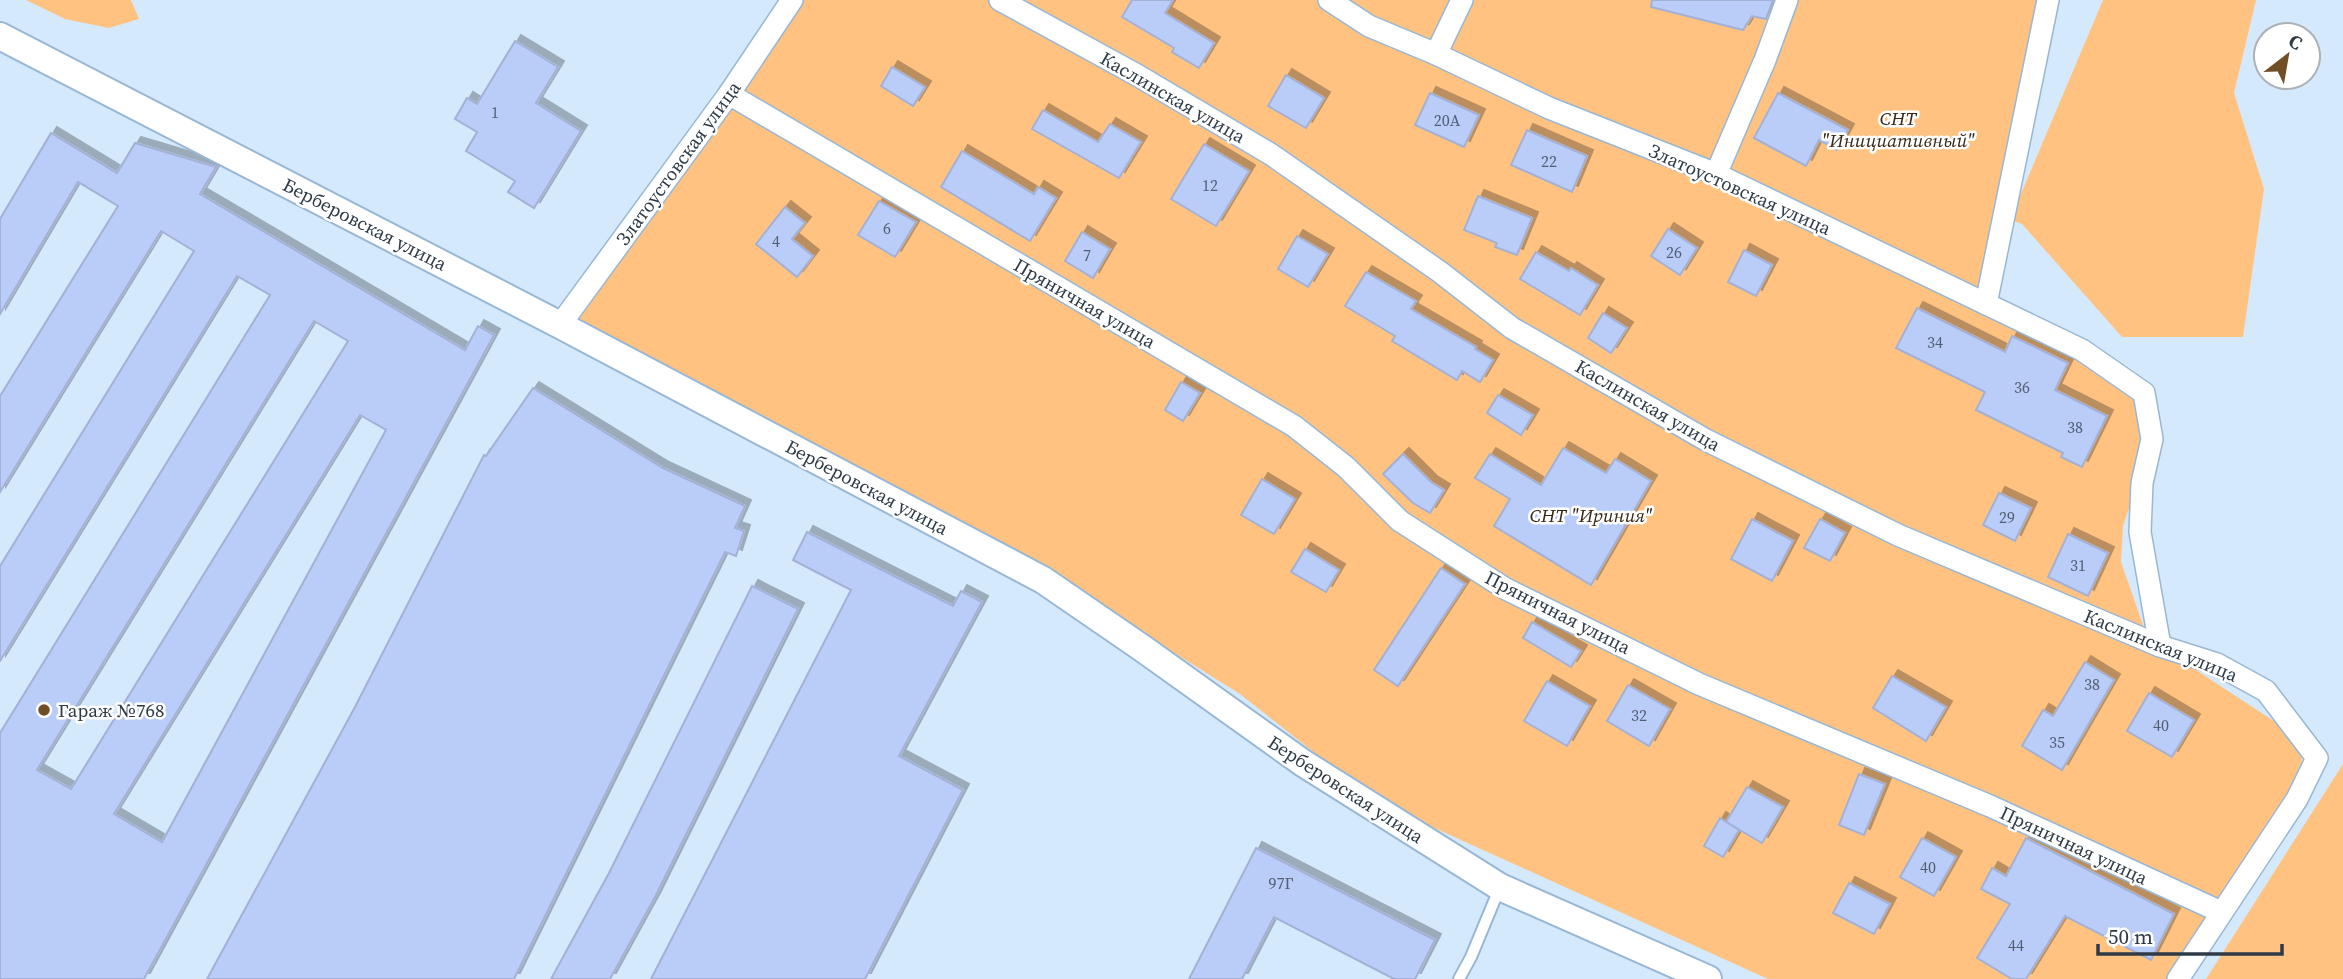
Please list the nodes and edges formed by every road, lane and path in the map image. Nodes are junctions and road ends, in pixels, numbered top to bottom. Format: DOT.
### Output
graph roads {
  1 [pos="792,0"];
  2 [pos="1000,0"];
  3 [pos="1329,0"];
  4 [pos="1462,0"];
  5 [pos="1787,0"];
  6 [pos="2048,0"];
  7 [pos="1,38"];
  8 [pos="1436,54"];
  9 [pos="729,94"];
  10 [pos="1716,174"];
  11 [pos="1986,304"];
  12 [pos="560,325"];
  13 [pos="2160,646"];
  14 [pos="1500,887"];
  15 [pos="2221,912"];
  16 [pos="1459,979"];
  17 [pos="1708,979"];
  18 [pos="2178,979"];
  1 -- 9 [label="street, Златоустовская улица"];
  2 -- 13 [label="street, Каслинская улица"];
  3 -- 8 [label="street, Златоустовская улица"];
  4 -- 8 [label="street"];
  5 -- 10 [label="street"];
  6 -- 11 [label="street"];
  7 -- 12 [label="street, Берберовская улица"];
  8 -- 10 [label="street, Златоустовская улица"];
  9 -- 12 [label="street, Златоустовская улица"];
  9 -- 15 [label="street, Пряничная улица"];
  10 -- 11 [label="street, Златоустовская улица"];
  11 -- 13 [label="street, Златоустовская улица"];
  12 -- 14 [label="street, Берберовская улица"];
  13 -- 15 [label="street, Каслинская улица"];
  14 -- 16 [label="lane"];
  14 -- 17 [label="street, Берберовская улица"];
  15 -- 18 [label="street"];
}
